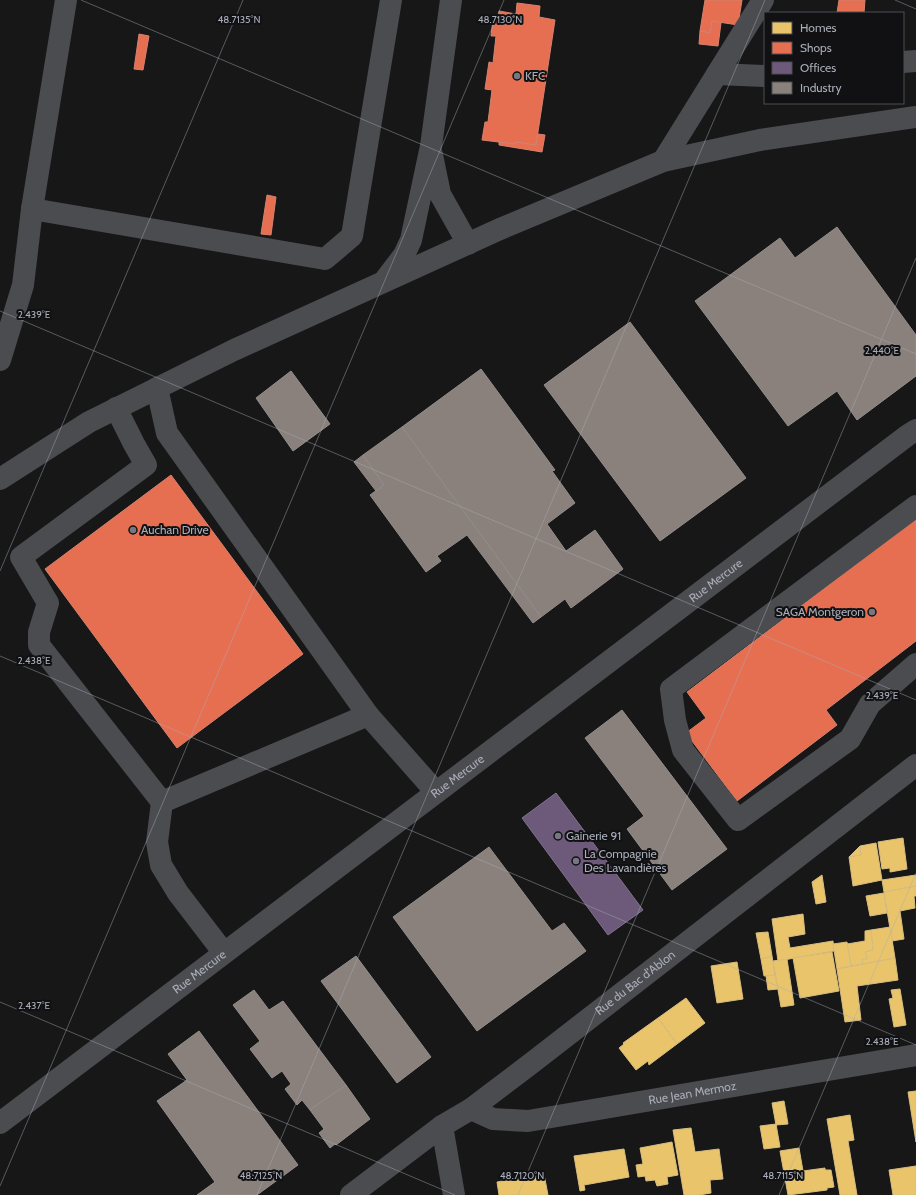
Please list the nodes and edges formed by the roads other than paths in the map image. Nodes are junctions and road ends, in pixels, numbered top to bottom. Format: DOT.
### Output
graph roads {
  1 [pos="66,0"];
  2 [pos="390,0"];
  3 [pos="451,0"];
  4 [pos="763,0"];
  5 [pos="916,61"];
  6 [pos="904,62"];
  7 [pos="717,74"];
  8 [pos="764,76"];
  9 [pos="916,117"];
  10 [pos="431,146"];
  11 [pos="663,161"];
  12 [pos="32,208"];
  13 [pos="468,244"];
  14 [pos="383,283"];
  15 [pos="0,360"];
  16 [pos="157,388"];
  17 [pos="116,408"];
  18 [pos="916,430"];
  19 [pos="0,479"];
  20 [pos="916,506"];
  21 [pos="916,664"];
  22 [pos="368,715"];
  23 [pos="916,765"];
  24 [pos="436,792"];
  25 [pos="162,802"];
  26 [pos="224,953"];
  27 [pos="916,1055"];
  28 [pos="471,1109"];
  29 [pos="0,1123"];
  30 [pos="442,1126"];
  31 [pos="351,1195"];
  32 [pos="454,1195"];
  1 -- 12 [label="street"];
  2 -- 12 [label="street"];
  3 -- 10 [label="street"];
  4 -- 7 [label="street"];
  5 -- 6 [label="street"];
  7 -- 8 [label="street"];
  7 -- 11 [label="street"];
  9 -- 11 [label="street"];
  10 -- 13 [label="street"];
  10 -- 14 [label="street"];
  11 -- 13 [label="street"];
  12 -- 15 [label="street"];
  13 -- 14 [label="street"];
  14 -- 16 [label="street"];
  16 -- 17 [label="street"];
  16 -- 22 [label="street"];
  17 -- 19 [label="street"];
  17 -- 25 [label="street"];
  18 -- 24 [label="street, Rue Mercure"];
  20 -- 21 [label="street"];
  22 -- 24 [label="street"];
  22 -- 25 [label="street"];
  23 -- 28 [label="street, Rue du Bac d'Ablon"];
  24 -- 26 [label="street, Rue Mercure"];
  25 -- 26 [label="street"];
  26 -- 29 [label="street, Rue Mercure"];
  27 -- 28 [label="street, Rue Jean Mermoz"];
  28 -- 30 [label="street, Rue du Bac d'Ablon"];
  30 -- 31 [label="street, Rue du Bac d'Ablon"];
  30 -- 32 [label="street"];
}
